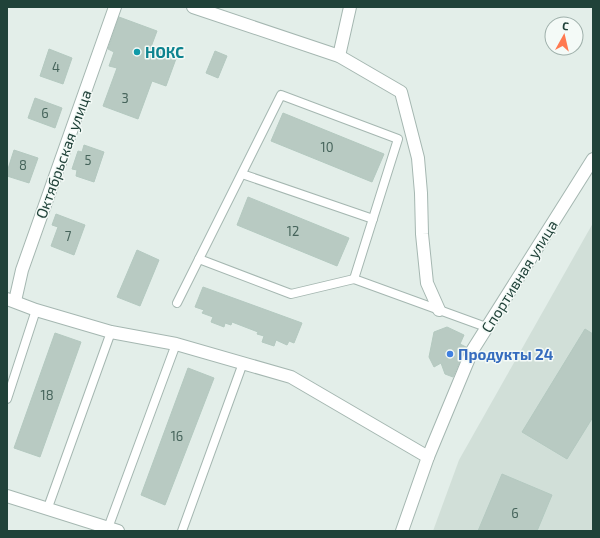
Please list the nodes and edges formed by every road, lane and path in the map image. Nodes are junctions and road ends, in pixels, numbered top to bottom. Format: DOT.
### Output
graph roads {
  1 [pos="115,7"];
  2 [pos="194,7"];
  3 [pos="350,7"];
  4 [pos="339,56"];
  5 [pos="593,159"];
  6 [pos="242,174"];
  7 [pos="373,219"];
  8 [pos="199,259"];
  9 [pos="354,279"];
  10 [pos="11,300"];
  11 [pos="177,303"];
  12 [pos="36,310"];
  13 [pos="440,310"];
  14 [pos="486,327"];
  15 [pos="111,332"];
  16 [pos="176,344"];
  17 [pos="243,364"];
  18 [pos="7,399"];
  19 [pos="428,457"];
  20 [pos="7,496"];
  21 [pos="47,510"];
  22 [pos="113,529"];
  23 [pos="182,531"];
  24 [pos="402,531"];
  1 -- 10 [label="street, Октябрьская улица"];
  2 -- 4 [label="street"];
  3 -- 4 [label="street"];
  4 -- 13 [label="street"];
  5 -- 14 [label="street, Спортивная улица"];
  6 -- 7 [label="lane"];
  6 -- 7 [label="lane"];
  6 -- 8 [label="lane"];
  7 -- 9 [label="lane"];
  8 -- 9 [label="lane"];
  8 -- 11 [label="lane"];
  9 -- 13 [label="lane"];
  10 -- 12 [label="street"];
  12 -- 15 [label="street"];
  12 -- 18 [label="lane"];
  13 -- 14 [label="lane"];
  14 -- 19 [label="street, Спортивная улица"];
  15 -- 16 [label="street"];
  15 -- 21 [label="lane"];
  16 -- 17 [label="street"];
  16 -- 22 [label="lane"];
  17 -- 19 [label="street"];
  17 -- 23 [label="lane"];
  19 -- 24 [label="street, Спортивная улица"];
  20 -- 21 [label="street"];
  21 -- 22 [label="street"];
}
